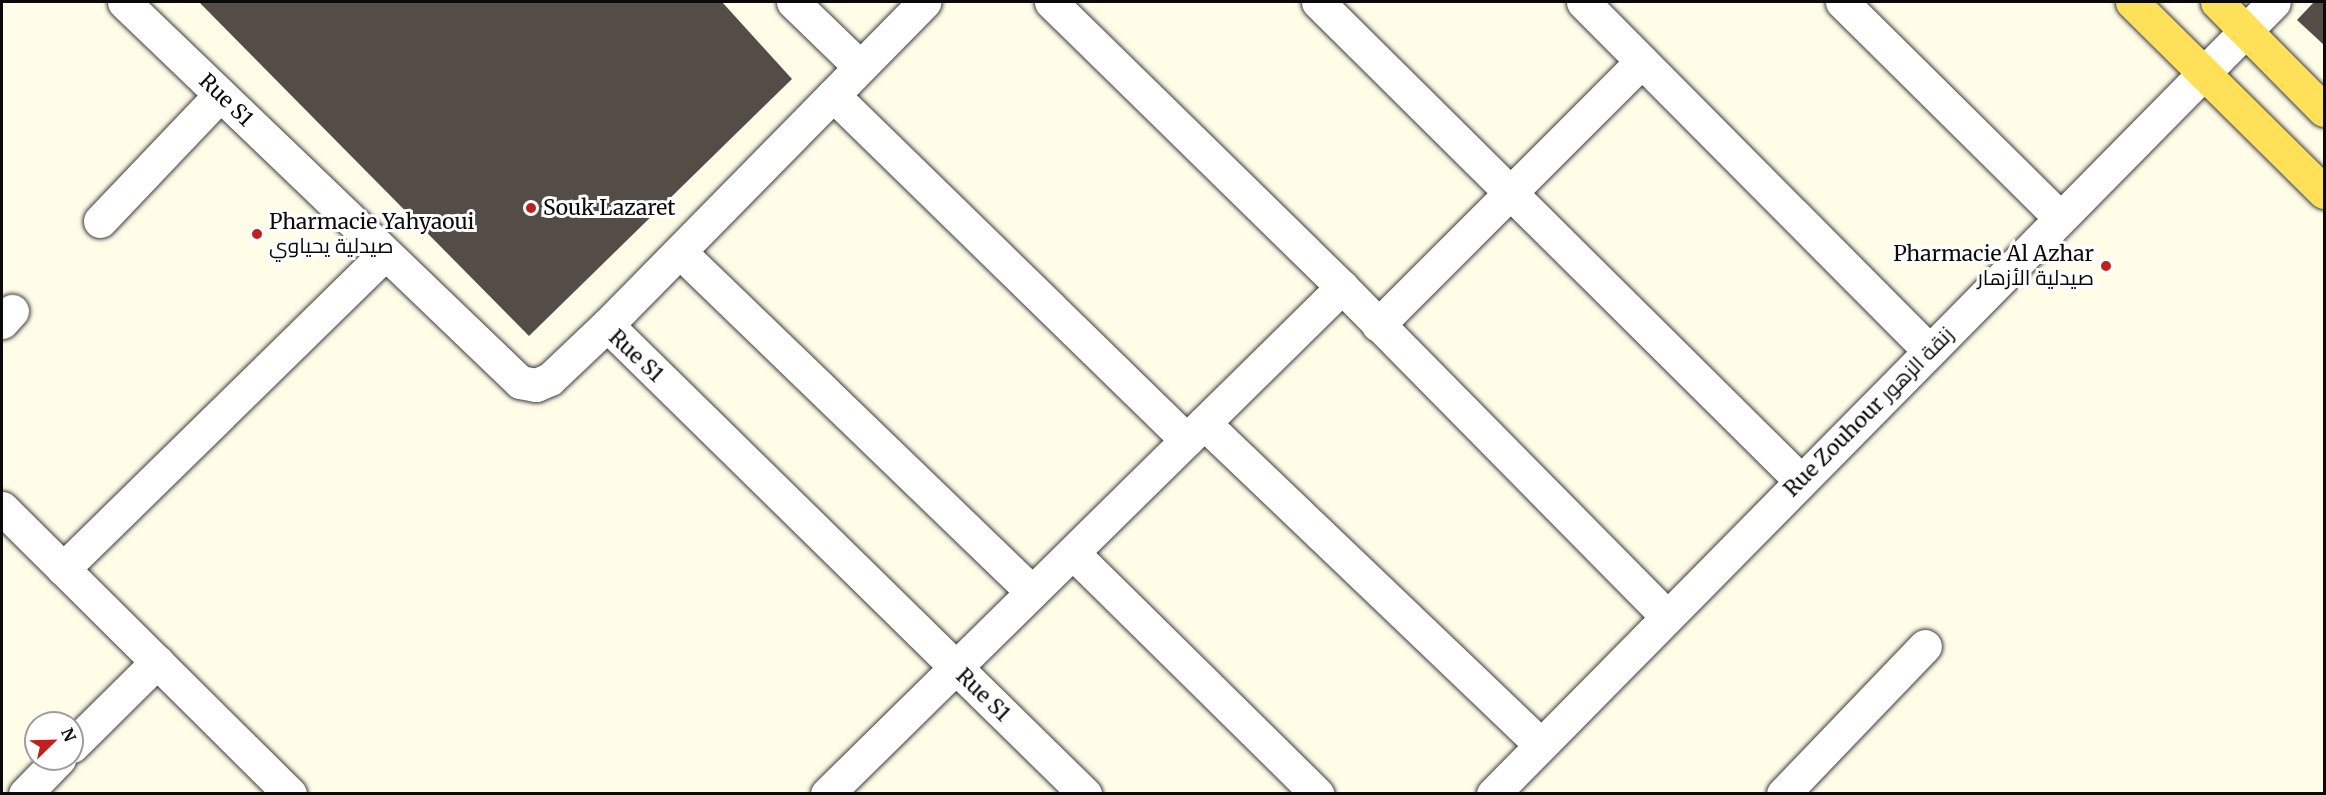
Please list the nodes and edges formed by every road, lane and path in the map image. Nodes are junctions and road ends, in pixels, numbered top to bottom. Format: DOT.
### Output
graph roads {
  1 [pos="124,2"];
  2 [pos="793,2"];
  3 [pos="924,2"];
  4 [pos="1051,2"];
  5 [pos="1318,2"];
  6 [pos="1583,2"];
  7 [pos="1842,2"];
  8 [pos="2132,2"];
  9 [pos="2217,2"];
  10 [pos="2274,2"];
  11 [pos="2245,30"];
  12 [pos="1642,61"];
  13 [pos="860,67"];
  14 [pos="2204,73"];
  15 [pos="220,95"];
  16 [pos="833,95"];
  17 [pos="2325,110"];
  18 [pos="2325,192"];
  19 [pos="1509,193"];
  20 [pos="2060,219"];
  21 [pos="100,221"];
  22 [pos="680,252"];
  23 [pos="385,254"];
  24 [pos="1342,287"];
  25 [pos="1378,324"];
  26 [pos="607,326"];
  27 [pos="1930,351"];
  28 [pos="1196,431"];
  29 [pos="1801,481"];
  30 [pos="2,508"];
  31 [pos="1074,554"];
  32 [pos="63,569"];
  33 [pos="1032,592"];
  34 [pos="1667,617"];
  35 [pos="1925,646"];
  36 [pos="157,662"];
  37 [pos="955,668"];
  38 [pos="84,734"];
  39 [pos="1541,745"];
  40 [pos="47,771"];
  41 [pos="25,794"];
  42 [pos="290,794"];
  43 [pos="827,794"];
  44 [pos="1085,794"];
  45 [pos="1317,794"];
  46 [pos="1493,794"];
  47 [pos="1783,794"];
  1 -- 15 [label="street, Rue S1"];
  2 -- 13 [label="street"];
  3 -- 13 [label="street"];
  4 -- 24 [label="street"];
  5 -- 19 [label="street"];
  6 -- 12 [label="street"];
  7 -- 20 [label="street"];
  8 -- 14 [label="main road"];
  9 -- 11 [label="main road"];
  10 -- 11 [label="street, Rue Zouhour زنقة الزهور"];
  11 -- 14 [label="street, Rue Zouhour زنقة الزهور"];
  11 -- 17 [label="main road"];
  12 -- 19 [label="street"];
  12 -- 27 [label="street"];
  13 -- 16 [label="street"];
  14 -- 18 [label="main road"];
  14 -- 20 [label="street, Rue Zouhour زنقة الزهور"];
  15 -- 21 [label="street"];
  15 -- 23 [label="street, Rue S1"];
  16 -- 22 [label="street"];
  16 -- 28 [label="street"];
  19 -- 25 [label="street"];
  19 -- 29 [label="street"];
  20 -- 27 [label="street, Rue Zouhour زنقة الزهور"];
  22 -- 26 [label="street"];
  22 -- 33 [label="street"];
  23 -- 26 [label="street, Rue S1"];
  23 -- 32 [label="street"];
  24 -- 25 [label="street"];
  24 -- 28 [label="street"];
  25 -- 34 [label="street"];
  26 -- 37 [label="street, Rue S1"];
  27 -- 29 [label="street, Rue Zouhour زنقة الزهور"];
  28 -- 31 [label="street"];
  28 -- 39 [label="street"];
  29 -- 34 [label="street, Rue Zouhour زنقة الزهور"];
  30 -- 32 [label="street"];
  31 -- 33 [label="street"];
  31 -- 45 [label="street"];
  32 -- 36 [label="street"];
  33 -- 37 [label="street"];
  34 -- 39 [label="street, Rue Zouhour زنقة الزهور"];
  35 -- 47 [label="street"];
  36 -- 38 [label="street"];
  36 -- 42 [label="street"];
  37 -- 43 [label="street"];
  37 -- 44 [label="street, Rue S1"];
  39 -- 46 [label="street, Rue Zouhour زنقة الزهور"];
  40 -- 41 [label="street"];
}
